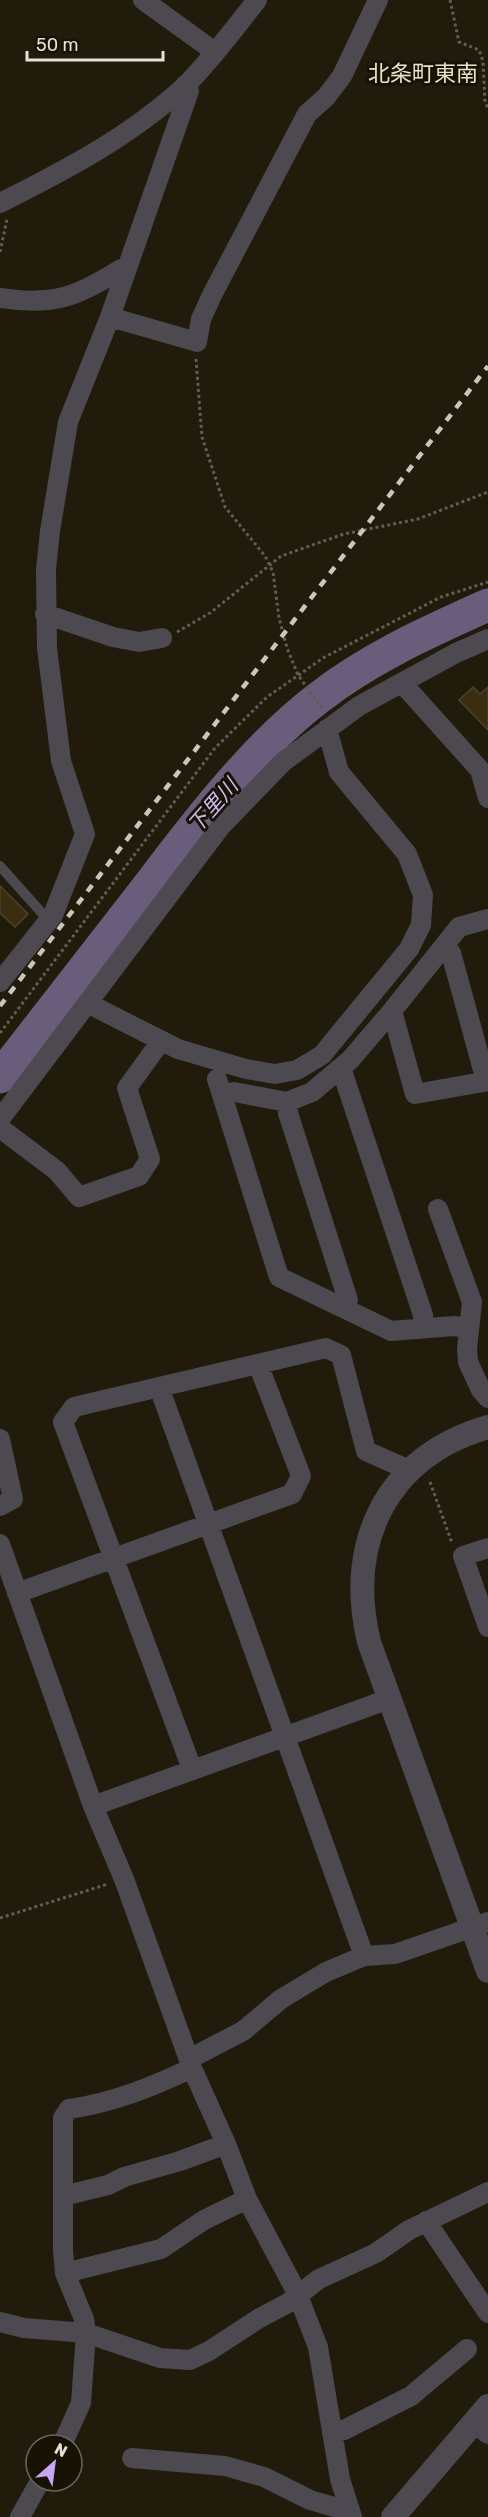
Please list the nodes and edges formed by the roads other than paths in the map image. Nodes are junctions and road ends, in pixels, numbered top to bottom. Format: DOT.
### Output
graph roads {
  1 [pos="143,0"];
  2 [pos="257,0"];
  3 [pos="378,0"];
  4 [pos="215,52"];
  5 [pos="185,85"];
  6 [pos="4,201"];
  7 [pos="126,270"];
  8 [pos="0,298"];
  9 [pos="110,317"];
  10 [pos="45,614"];
  11 [pos="162,638"];
  12 [pos="488,639"];
  13 [pos="402,683"];
  14 [pos="330,727"];
  15 [pos="488,798"];
  16 [pos="0,866"];
  17 [pos="488,919"];
  18 [pos="49,921"];
  19 [pos="444,946"];
  20 [pos="0,982"];
  21 [pos="87,1003"];
  22 [pos="392,1011"];
  23 [pos="161,1041"];
  24 [pos="339,1069"];
  25 [pos="487,1081"];
  26 [pos="287,1102"];
  27 [pos="0,1119"];
  28 [pos="0,1128"];
  29 [pos="438,1209"];
  30 [pos="344,1308"];
  31 [pos="424,1328"];
  32 [pos="469,1328"];
  33 [pos="258,1364"];
  34 [pos="159,1387"];
  35 [pos="488,1398"];
  36 [pos="488,1427"];
  37 [pos="0,1439"];
  38 [pos="416,1465"];
  39 [pos="0,1506"];
  40 [pos="209,1524"];
  41 [pos="0,1544"];
  42 [pos="488,1548"];
  43 [pos="114,1558"];
  44 [pos="17,1593"];
  45 [pos="488,1627"];
  46 [pos="389,1699"];
  47 [pos="286,1736"];
  48 [pos="192,1769"];
  49 [pos="93,1806"];
  50 [pos="480,1925"];
  51 [pos="364,1956"];
  52 [pos="488,1971"];
  53 [pos="190,2063"];
  54 [pos="226,2144"];
  55 [pos="488,2192"];
  56 [pos="63,2196"];
  57 [pos="247,2199"];
  58 [pos="426,2221"];
  59 [pos="65,2273"];
  60 [pos="297,2293"];
  61 [pos="488,2313"];
  62 [pos="0,2322"];
  63 [pos="86,2333"];
  64 [pos="467,2349"];
  65 [pos="483,2421"];
  66 [pos="67,2433"];
  67 [pos="332,2433"];
  68 [pos="132,2458"];
  69 [pos="33,2493"];
  70 [pos="350,2512"];
  71 [pos="20,2517"];
  72 [pos="393,2517"];
  1 -- 4 [label="street"];
  2 -- 4 [label="street"];
  3 -- 9 [label="street"];
  4 -- 5 [label="street"];
  5 -- 6 [label="street"];
  5 -- 7 [label="street"];
  7 -- 8 [label="street"];
  7 -- 9 [label="street"];
  9 -- 10 [label="street"];
  10 -- 11 [label="street"];
  10 -- 18 [label="street"];
  12 -- 13 [label="street"];
  13 -- 14 [label="street"];
  13 -- 15 [label="street"];
  14 -- 21 [label="street"];
  14 -- 23 [label="street"];
  16 -- 18 [label="lane"];
  17 -- 19 [label="street"];
  18 -- 20 [label="street"];
  19 -- 22 [label="street"];
  19 -- 25 [label="street"];
  21 -- 23 [label="street"];
  21 -- 27 [label="street"];
  22 -- 24 [label="street"];
  22 -- 25 [label="street"];
  23 -- 28 [label="street"];
  24 -- 26 [label="street"];
  24 -- 31 [label="street"];
  26 -- 30 [label="street"];
  26 -- 30 [label="street"];
  29 -- 32 [label="street"];
  30 -- 31 [label="street"];
  31 -- 32 [label="street"];
  32 -- 35 [label="street"];
  33 -- 34 [label="street"];
  33 -- 38 [label="street"];
  33 -- 40 [label="street"];
  34 -- 40 [label="street"];
  34 -- 43 [label="street"];
  36 -- 38 [label="street"];
  37 -- 39 [label="street"];
  38 -- 46 [label="street"];
  40 -- 43 [label="street"];
  40 -- 47 [label="street"];
  41 -- 44 [label="street"];
  42 -- 45 [label="street"];
  43 -- 44 [label="street"];
  43 -- 48 [label="street"];
  44 -- 49 [label="street"];
  46 -- 47 [label="street"];
  46 -- 50 [label="street"];
  47 -- 48 [label="street"];
  47 -- 51 [label="street"];
  48 -- 49 [label="street"];
  49 -- 53 [label="street"];
  50 -- 51 [label="street"];
  50 -- 52 [label="street"];
  51 -- 53 [label="street"];
  53 -- 54 [label="street"];
  53 -- 56 [label="street"];
  54 -- 56 [label="street"];
  54 -- 57 [label="street"];
  55 -- 58 [label="street"];
  56 -- 59 [label="street"];
  57 -- 59 [label="street"];
  57 -- 60 [label="street"];
  58 -- 60 [label="street"];
  58 -- 61 [label="street"];
  59 -- 63 [label="street"];
  60 -- 63 [label="street"];
  60 -- 67 [label="street"];
  62 -- 63 [label="street"];
  63 -- 66 [label="street"];
  64 -- 67 [label="street"];
  65 -- 72 [label="street"];
  67 -- 70 [label="street"];
  68 -- 70 [label="street"];
  69 -- 71 [label="street"];
}
